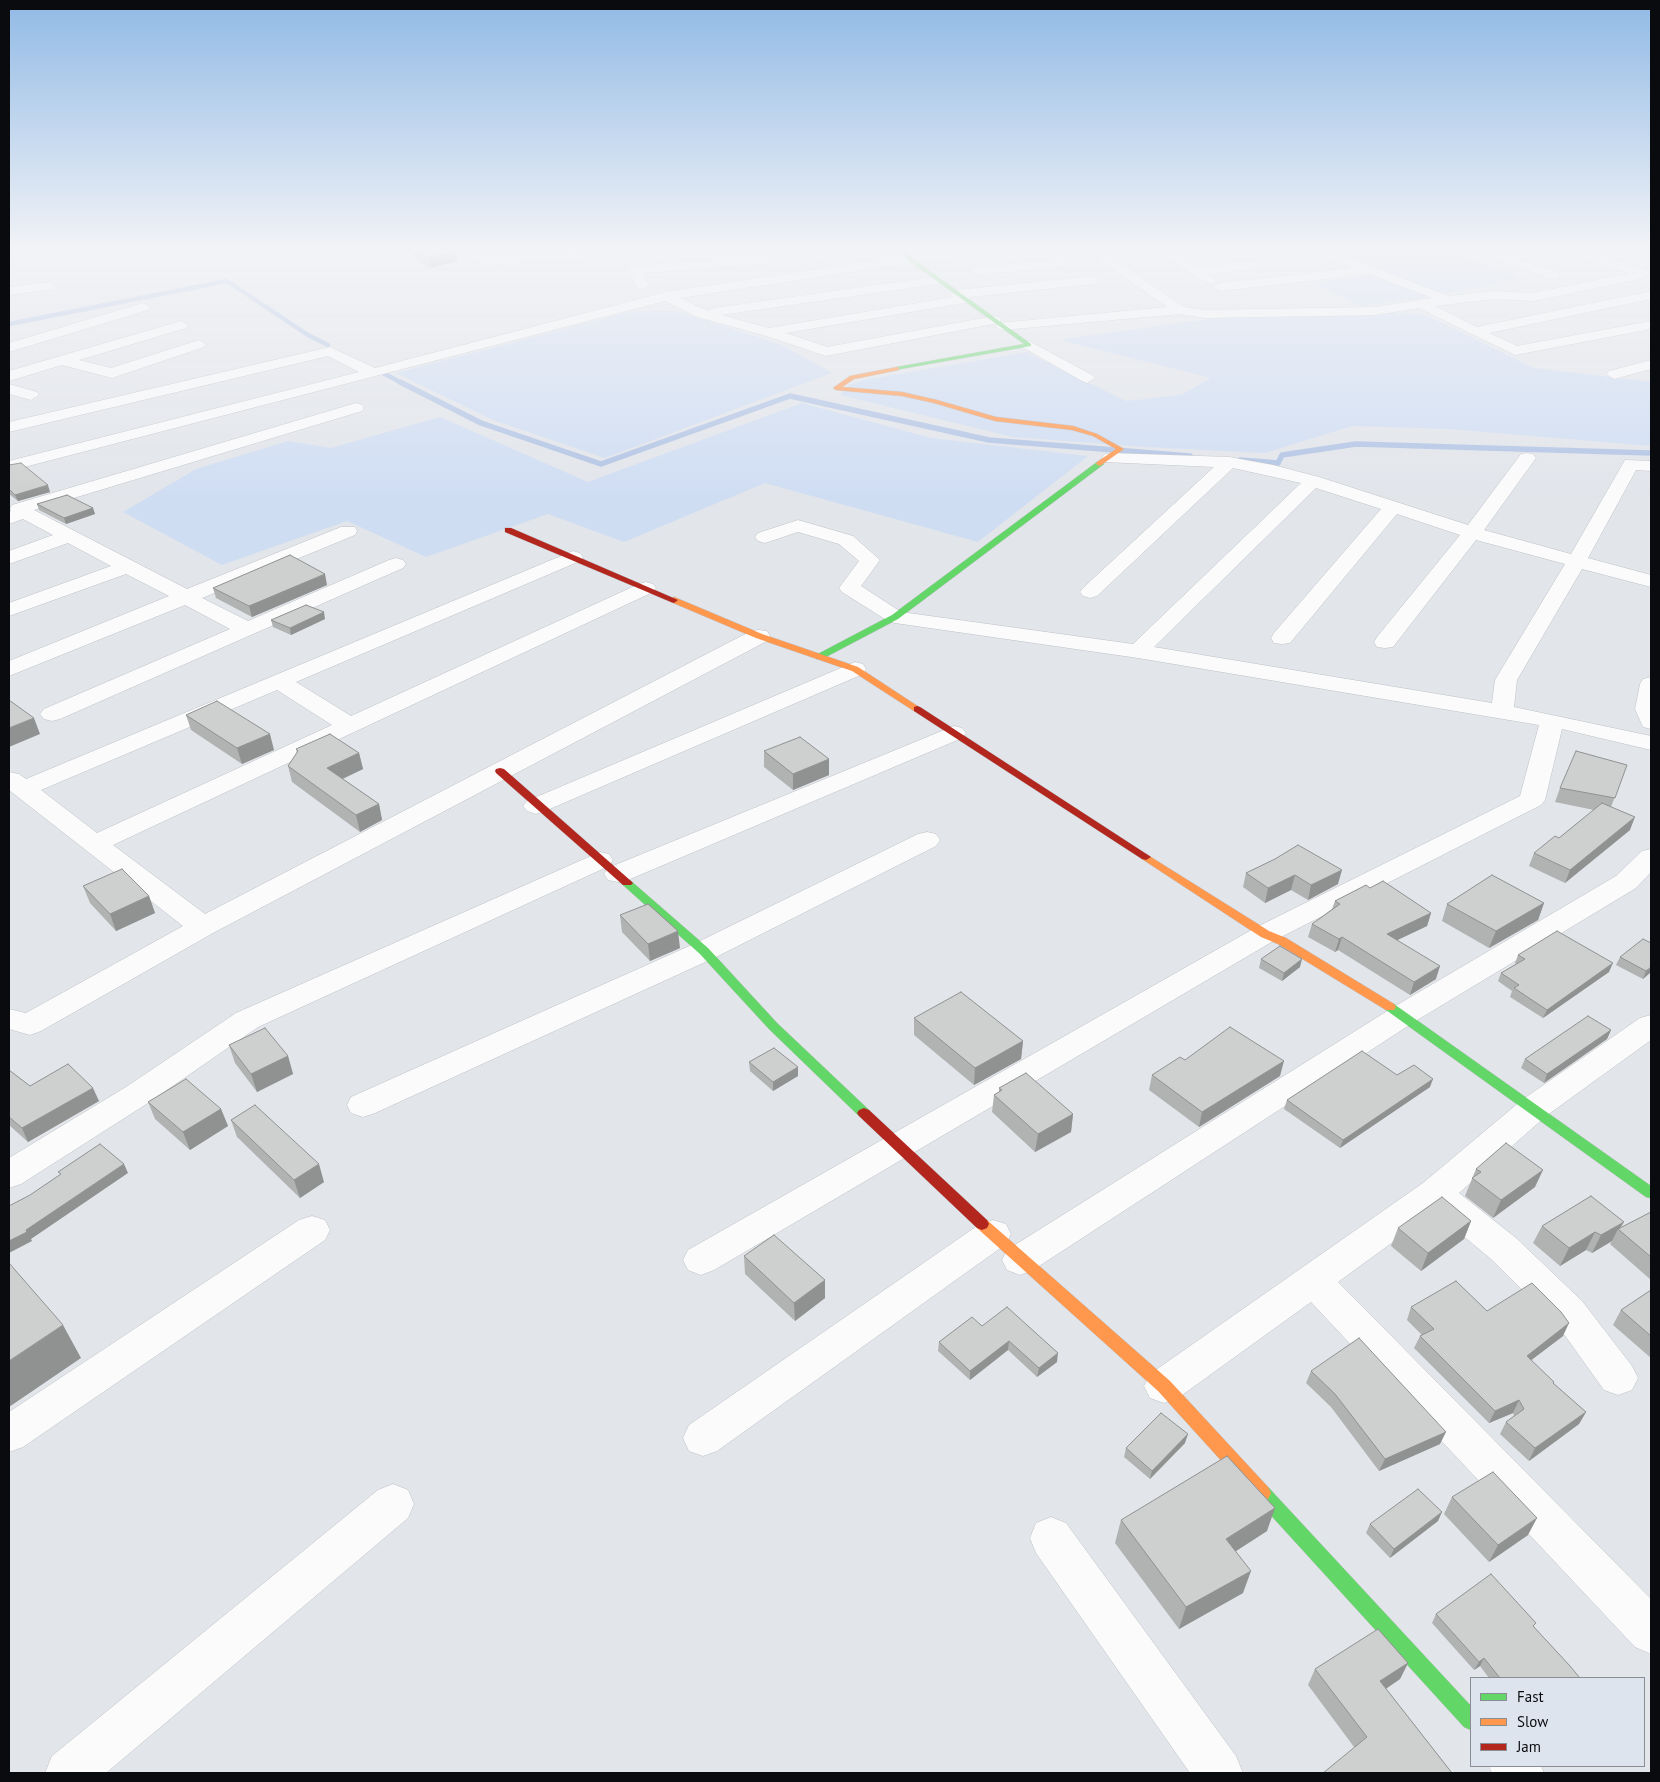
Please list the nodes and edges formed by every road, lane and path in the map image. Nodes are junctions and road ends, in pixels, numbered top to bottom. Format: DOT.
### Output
graph roads {
  1 [pos="61,332"];
  2 [pos="154,332"];
  3 [pos="531,332"];
  4 [pos="768,332"];
  5 [pos="926,332"];
  6 [pos="1014,332"];
  7 [pos="1474,332"];
  8 [pos="1619,332"];
  9 [pos="199,344"];
  10 [pos="1029,345"];
  11 [pos="9,348"];
  12 [pos="61,360"];
  13 [pos="1651,364"];
  14 [pos="372,373"];
  15 [pos="1614,374"];
  16 [pos="9,376"];
  17 [pos="1087,378"];
  18 [pos="9,389"];
  19 [pos="31,395"];
  20 [pos="356,408"];
  21 [pos="9,427"];
  22 [pos="1116,454"];
  23 [pos="1527,458"];
  24 [pos="1228,462"];
  25 [pos="9,466"];
  26 [pos="1651,466"];
  27 [pos="1313,481"];
  28 [pos="1393,508"];
  29 [pos="15,511"];
  30 [pos="508,530"];
  31 [pos="348,531"];
  32 [pos="1472,533"];
  33 [pos="69,536"];
  34 [pos="765,538"];
  35 [pos="573,557"];
  36 [pos="9,558"];
  37 [pos="1576,562"];
  38 [pos="396,564"];
  39 [pos="126,567"];
  40 [pos="1651,581"];
  41 [pos="646,588"];
  42 [pos="1090,592"];
  43 [pos="186,596"];
  44 [pos="9,610"];
  45 [pos="895,617"];
  46 [pos="245,628"];
  47 [pos="759,636"];
  48 [pos="1282,638"];
  49 [pos="1385,642"];
  50 [pos="1138,652"];
  51 [pos="820,657"];
  52 [pos="9,669"];
  53 [pos="855,669"];
  54 [pos="278,681"];
  55 [pos="1651,684"];
  56 [pos="1502,712"];
  57 [pos="52,714"];
  58 [pos="1552,720"];
  59 [pos="1651,722"];
  60 [pos="350,726"];
  61 [pos="954,733"];
  62 [pos="1651,744"];
  63 [pos="500,772"];
  64 [pos="16,783"];
  65 [pos="536,806"];
  66 [pos="928,840"];
  67 [pos="95,844"];
  68 [pos="1651,857"];
  69 [pos="609,867"];
  70 [pos="203,927"];
  71 [pos="1265,934"];
  72 [pos="704,951"];
  73 [pos="1403,1015"];
  74 [pos="1651,1025"];
  75 [pos="16,1026"];
  76 [pos="363,1105"];
  77 [pos="1534,1108"];
  78 [pos="899,1146"];
  79 [pos="9,1175"];
  80 [pos="1435,1193"];
  81 [pos="1651,1193"];
  82 [pos="312,1230"];
  83 [pos="993,1234"];
  84 [pos="701,1260"];
  85 [pos="1020,1260"];
  86 [pos="1314,1281"];
  87 [pos="1618,1378"];
  88 [pos="1164,1386"];
  89 [pos="9,1434"];
  90 [pos="703,1438"];
  91 [pos="393,1504"];
  92 [pos="1051,1538"];
  93 [pos="1651,1631"];
  94 [pos="1470,1719"];
  95 [pos="69,1773"];
  96 [pos="1219,1773"];
  1 -- 11 [label="street"];
  2 -- 12 [label="street"];
  3 -- 14 [label="street"];
  4 -- 5 [label="street"];
  6 -- 10 [label="street"];
  7 -- 8 [label="street"];
  9 -- 12 [label="street"];
  10 -- 17 [label="street"];
  10 -- 22 [label="street"];
  12 -- 16 [label="street"];
  13 -- 15 [label="street"];
  14 -- 21 [label="street"];
  14 -- 25 [label="street"];
  18 -- 19 [label="street"];
  20 -- 29 [label="street"];
  22 -- 24 [label="street"];
  22 -- 45 [label="street"];
  23 -- 32 [label="street"];
  24 -- 27 [label="street"];
  24 -- 42 [label="street"];
  26 -- 37 [label="street"];
  27 -- 28 [label="street"];
  27 -- 50 [label="street"];
  28 -- 32 [label="street"];
  28 -- 48 [label="street"];
  29 -- 33 [label="street"];
  30 -- 35 [label="street"];
  31 -- 43 [label="street"];
  32 -- 37 [label="street"];
  32 -- 49 [label="street"];
  33 -- 36 [label="street"];
  33 -- 39 [label="street"];
  34 -- 45 [label="street"];
  35 -- 41 [label="street"];
  35 -- 54 [label="street"];
  37 -- 40 [label="street"];
  37 -- 56 [label="street"];
  38 -- 46 [label="street"];
  39 -- 43 [label="street"];
  39 -- 44 [label="street"];
  41 -- 47 [label="street"];
  41 -- 60 [label="street"];
  43 -- 46 [label="street"];
  43 -- 52 [label="street"];
  45 -- 50 [label="street"];
  45 -- 51 [label="street"];
  46 -- 57 [label="street"];
  47 -- 51 [label="street"];
  47 -- 63 [label="street"];
  50 -- 56 [label="street"];
  51 -- 53 [label="street"];
  53 -- 61 [label="street"];
  53 -- 65 [label="street"];
  54 -- 60 [label="street"];
  54 -- 64 [label="street"];
  55 -- 59 [label="street"];
  56 -- 58 [label="street"];
  58 -- 62 [label="street"];
  58 -- 71 [label="street"];
  60 -- 67 [label="street"];
  61 -- 69 [label="street"];
  61 -- 71 [label="street"];
  63 -- 65 [label="street"];
  63 -- 70 [label="street"];
  64 -- 67 [label="street"];
  65 -- 69 [label="street"];
  66 -- 72 [label="street"];
  67 -- 70 [label="street"];
  68 -- 73 [label="street"];
  69 -- 72 [label="street"];
  69 -- 79 [label="street"];
  70 -- 75 [label="street"];
  71 -- 73 [label="street"];
  71 -- 78 [label="street"];
  72 -- 76 [label="street"];
  72 -- 78 [label="street"];
  73 -- 77 [label="street"];
  73 -- 85 [label="street"];
  74 -- 77 [label="street"];
  77 -- 80 [label="street"];
  77 -- 81 [label="street"];
  78 -- 83 [label="street"];
  78 -- 84 [label="street"];
  80 -- 86 [label="street"];
  80 -- 87 [label="street"];
  82 -- 89 [label="street"];
  83 -- 85 [label="street"];
  83 -- 90 [label="street"];
  85 -- 88 [label="street"];
  86 -- 88 [label="street"];
  86 -- 93 [label="street"];
  88 -- 94 [label="street"];
  91 -- 95 [label="street"];
  92 -- 96 [label="street"];
}
